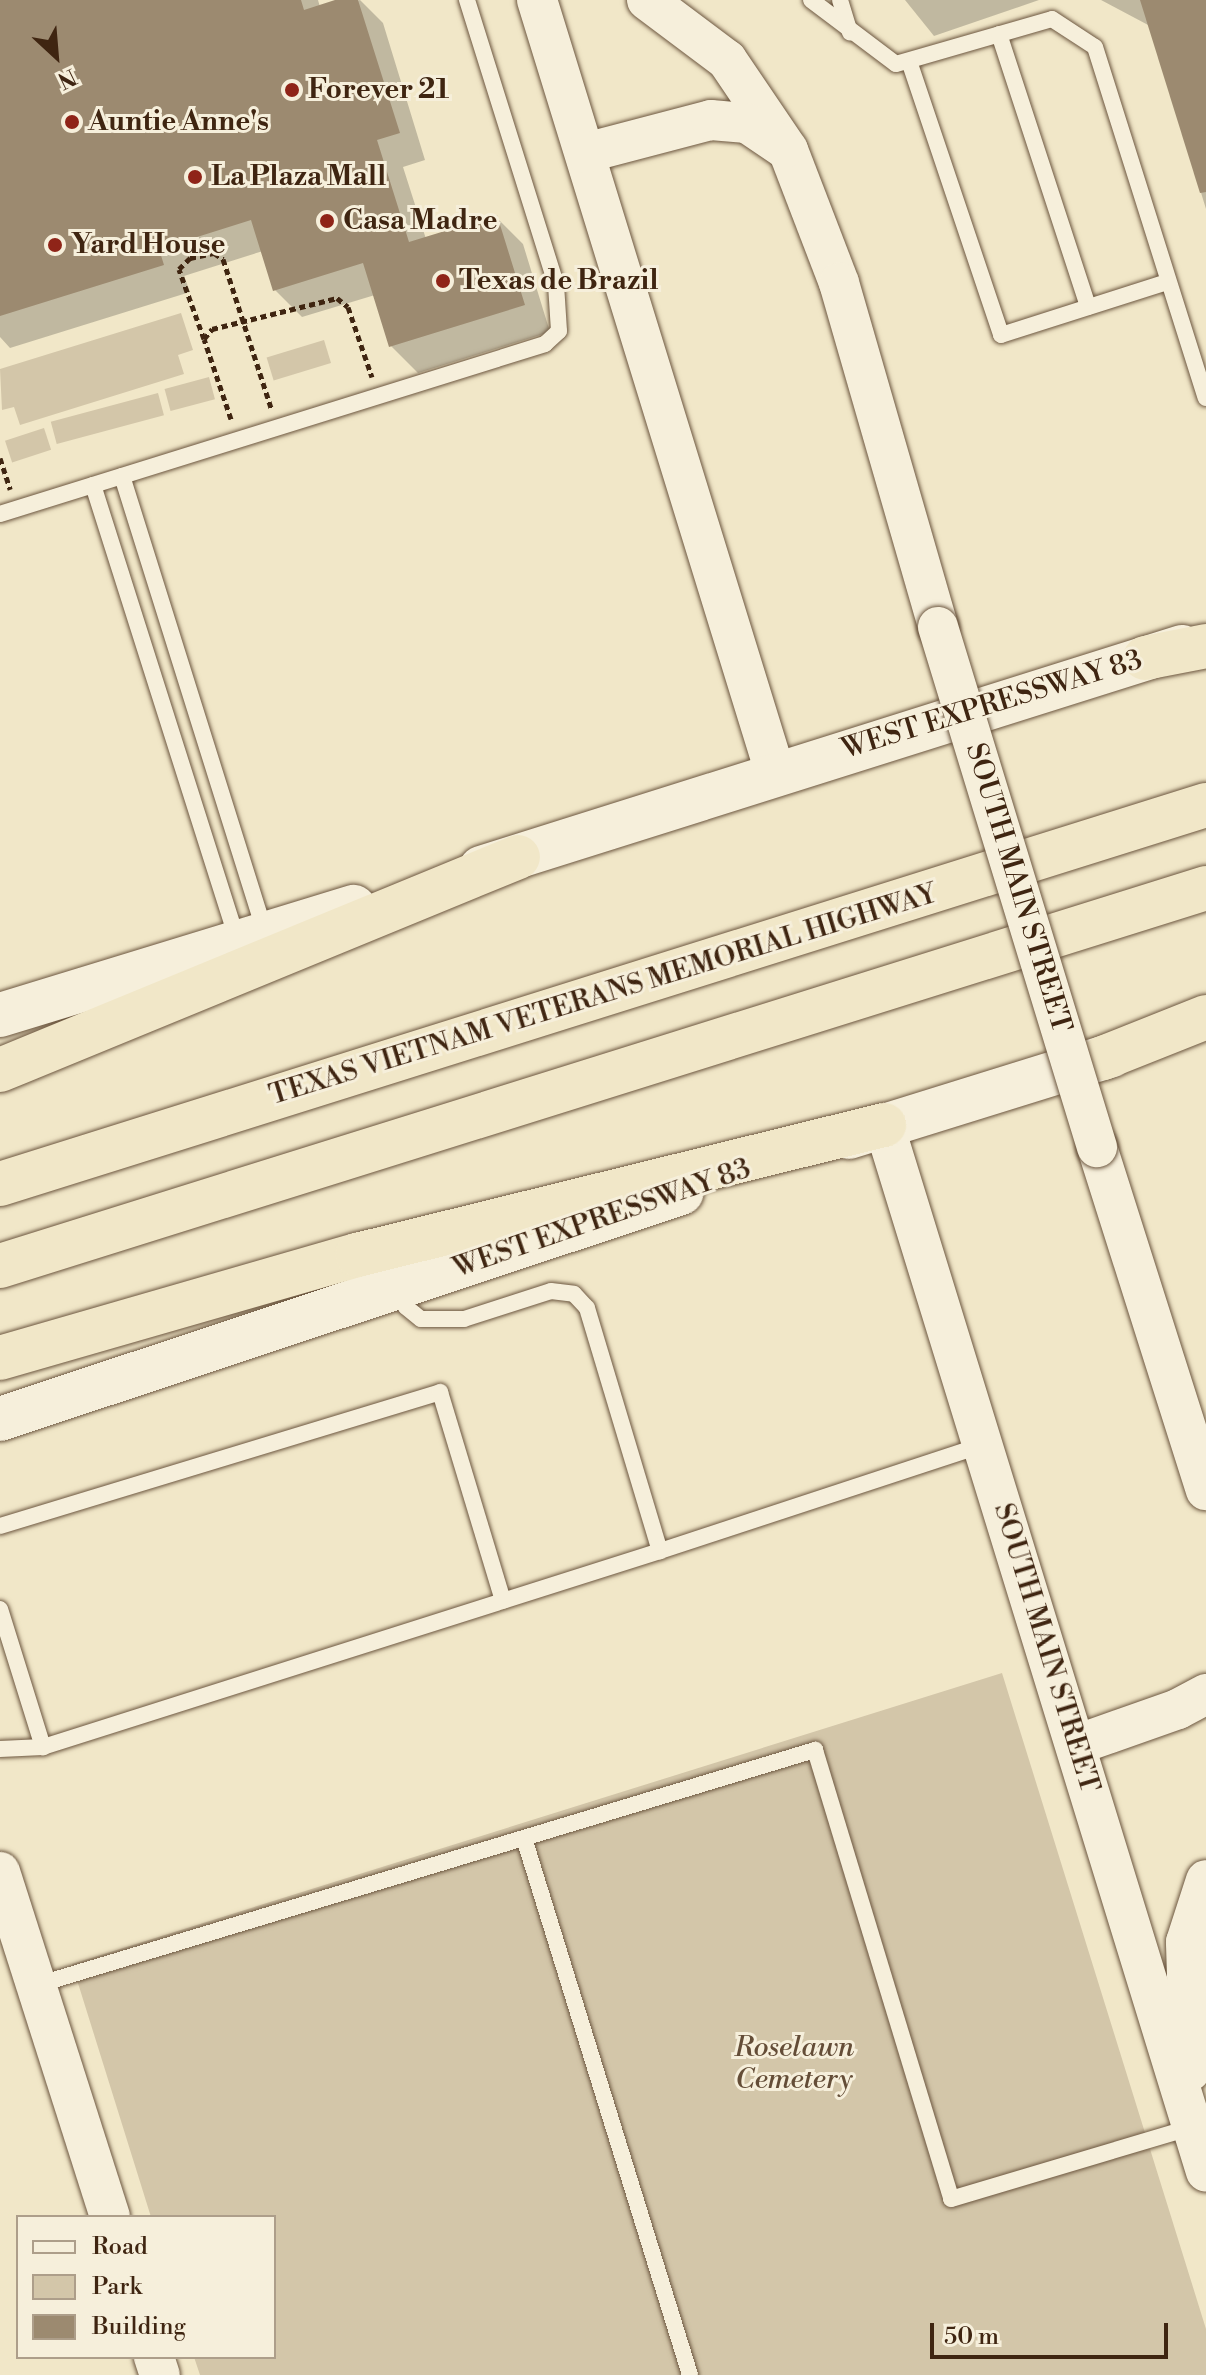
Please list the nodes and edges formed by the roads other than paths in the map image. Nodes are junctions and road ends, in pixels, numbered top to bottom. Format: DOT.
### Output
graph roads {
  1 [pos="467,0"];
  2 [pos="537,0"];
  3 [pos="647,0"];
  4 [pos="811,0"];
  5 [pos="840,0"];
  6 [pos="850,32"];
  7 [pos="999,34"];
  8 [pos="909,61"];
  9 [pos="788,150"];
  10 [pos="585,153"];
  11 [pos="1167,282"];
  12 [pos="1088,307"];
  13 [pos="1206,398"];
  14 [pos="122,476"];
  15 [pos="93,485"];
  16 [pos="0,514"];
  17 [pos="1206,639"];
  18 [pos="1206,646"];
  19 [pos="1145,658"];
  20 [pos="775,772"];
  21 [pos="1206,805"];
  22 [pos="518,857"];
  23 [pos="1206,888"];
  24 [pos="252,938"];
  25 [pos="0,1015"];
  26 [pos="1206,1017"];
  27 [pos="1206,1026"];
  28 [pos="1103,1058"];
  29 [pos="0,1070"];
  30 [pos="884,1125"];
  31 [pos="0,1184"];
  32 [pos="0,1266"];
  33 [pos="399,1287"];
  34 [pos="0,1358"];
  35 [pos="0,1419"];
  36 [pos="983,1444"];
  37 [pos="1206,1490"];
  38 [pos="0,1526"];
  39 [pos="660,1551"];
  40 [pos="503,1601"];
  41 [pos="0,1609"];
  42 [pos="1206,1694"];
  43 [pos="1076,1745"];
  44 [pos="43,1747"];
  45 [pos="0,1749"];
  46 [pos="524,1838"];
  47 [pos="0,1872"];
  48 [pos="1206,1880"];
  49 [pos="36,1985"];
  50 [pos="1192,2127"];
  51 [pos="1206,2172"];
  52 [pos="109,2215"];
  53 [pos="690,2375"];
  1 -- 14 [label="lane"];
  2 -- 10 [label="street"];
  3 -- 9 [label="street, SOUTH MAIN STREET"];
  4 -- 6 [label="lane"];
  5 -- 6 [label="lane"];
  6 -- 8 [label="lane"];
  7 -- 8 [label="lane"];
  7 -- 11 [label="lane"];
  7 -- 12 [label="lane"];
  8 -- 12 [label="lane"];
  9 -- 10 [label="street"];
  9 -- 37 [label="street, SOUTH MAIN STREET, bridge"];
  10 -- 20 [label="street"];
  11 -- 12 [label="lane"];
  11 -- 13 [label="lane"];
  14 -- 15 [label="lane"];
  14 -- 24 [label="lane"];
  15 -- 16 [label="lane"];
  15 -- 24 [label="lane"];
  17 -- 19 [label="main road, WEST EXPRESSWAY 83"];
  18 -- 19 [label="highway"];
  19 -- 20 [label="main road, WEST EXPRESSWAY 83"];
  20 -- 22 [label="main road, WEST EXPRESSWAY 83"];
  21 -- 31 [label="highway, TEXAS VIETNAM VETERANS MEMORIAL HIGHWAY"];
  22 -- 24 [label="main road, WEST EXPRESSWAY 83"];
  22 -- 29 [label="highway"];
  23 -- 32 [label="highway"];
  24 -- 25 [label="main road, WEST EXPRESSWAY 83"];
  26 -- 28 [label="highway"];
  27 -- 28 [label="main road, WEST EXPRESSWAY 83"];
  28 -- 30 [label="main road, WEST EXPRESSWAY 83"];
  30 -- 33 [label="main road, WEST EXPRESSWAY 83"];
  30 -- 34 [label="highway"];
  30 -- 36 [label="street, SOUTH MAIN STREET"];
  33 -- 35 [label="main road, WEST EXPRESSWAY 83"];
  33 -- 39 [label="lane"];
  36 -- 39 [label="lane"];
  36 -- 43 [label="street, SOUTH MAIN STREET"];
  38 -- 40 [label="lane"];
  39 -- 40 [label="lane"];
  40 -- 44 [label="lane"];
  41 -- 44 [label="lane"];
  42 -- 43 [label="street"];
  43 -- 50 [label="street, SOUTH MAIN STREET"];
  44 -- 45 [label="lane"];
  46 -- 49 [label="lane"];
  46 -- 50 [label="lane"];
  46 -- 53 [label="lane"];
  47 -- 49 [label="street"];
  48 -- 50 [label="street"];
  49 -- 52 [label="street"];
  50 -- 51 [label="street, SOUTH MAIN STREET"];
}
